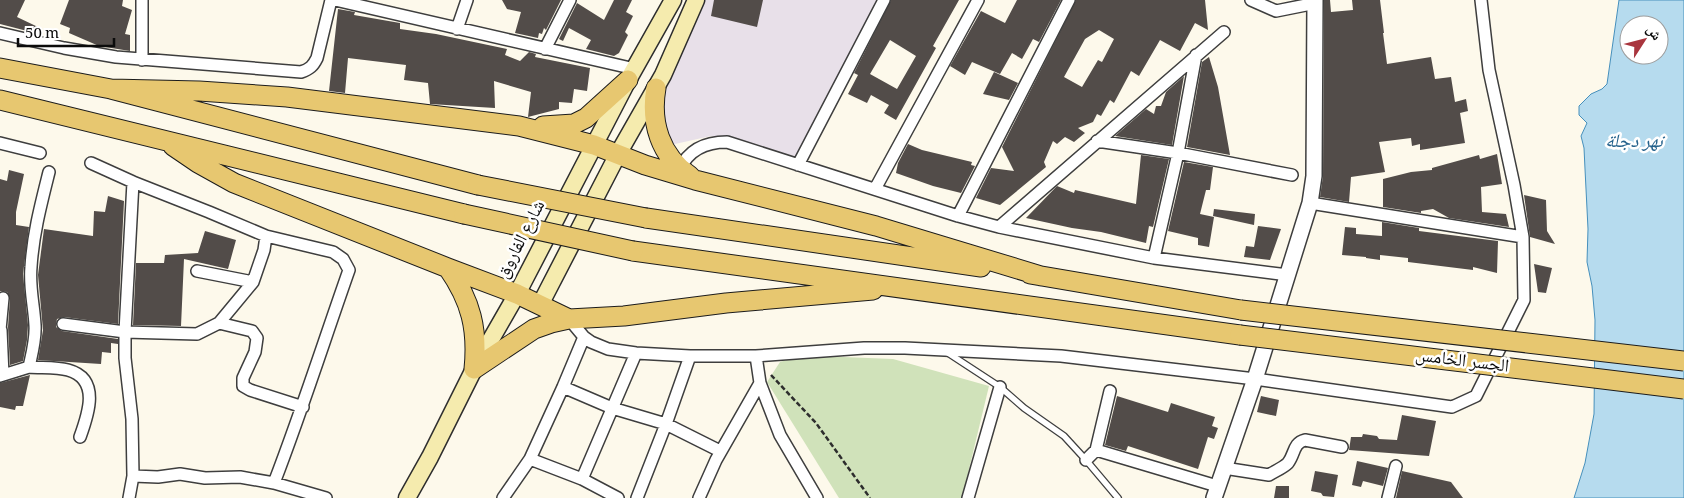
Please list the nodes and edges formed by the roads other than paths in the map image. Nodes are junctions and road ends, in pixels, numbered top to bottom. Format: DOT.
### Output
graph roads {
  1 [pos="142,0"];
  2 [pos="331,0"];
  3 [pos="335,0"];
  4 [pos="467,0"];
  5 [pos="570,0"];
  6 [pos="673,0"];
  7 [pos="696,0"];
  8 [pos="884,0"];
  9 [pos="978,0"];
  10 [pos="1069,0"];
  11 [pos="1251,0"];
  12 [pos="1481,0"];
  13 [pos="1316,2"];
  14 [pos="457,29"];
  15 [pos="1224,32"];
  16 [pos="0,33"];
  17 [pos="545,49"];
  18 [pos="1196,55"];
  19 [pos="142,60"];
  20 [pos="0,68"];
  21 [pos="631,75"];
  22 [pos="656,88"];
  23 [pos="111,89"];
  24 [pos="0,100"];
  25 [pos="519,126"];
  26 [pos="164,139"];
  27 [pos="1097,141"];
  28 [pos="0,142"];
  29 [pos="594,145"];
  30 [pos="40,153"];
  31 [pos="1178,153"];
  32 [pos="618,154"];
  33 [pos="91,163"];
  34 [pos="798,165"];
  35 [pos="49,172"];
  36 [pos="688,174"];
  37 [pos="1292,175"];
  38 [pos="133,182"];
  39 [pos="875,189"];
  40 [pos="1310,203"];
  41 [pos="958,216"];
  42 [pos="999,227"];
  43 [pos="266,236"];
  44 [pos="1523,237"];
  45 [pos="1154,258"];
  46 [pos="448,268"];
  47 [pos="197,271"];
  48 [pos="1288,275"];
  49 [pos="1041,276"];
  50 [pos="253,282"];
  51 [pos="899,287"];
  52 [pos="517,294"];
  53 [pos="3,298"];
  54 [pos="540,305"];
  55 [pos="569,319"];
  56 [pos="220,322"];
  57 [pos="63,324"];
  58 [pos="0,330"];
  59 [pos="125,332"];
  60 [pos="584,337"];
  61 [pos="946,351"];
  62 [pos="636,353"];
  63 [pos="690,356"];
  64 [pos="756,356"];
  65 [pos="1684,361"];
  66 [pos="29,367"];
  67 [pos="474,369"];
  68 [pos="2,376"];
  69 [pos="1255,380"];
  70 [pos="760,383"];
  71 [pos="564,387"];
  72 [pos="1000,387"];
  73 [pos="1684,389"];
  74 [pos="1110,391"];
  75 [pos="303,407"];
  76 [pos="612,408"];
  77 [pos="666,424"];
  78 [pos="80,437"];
  79 [pos="1342,447"];
  80 [pos="1096,450"];
  81 [pos="720,452"];
  82 [pos="530,459"];
  83 [pos="1086,460"];
  84 [pos="1396,466"];
  85 [pos="1224,468"];
  86 [pos="133,476"];
  87 [pos="582,479"];
  88 [pos="274,483"];
  89 [pos="1215,492"];
  90 [pos="130,498"];
  91 [pos="326,498"];
  92 [pos="407,498"];
  93 [pos="503,498"];
  94 [pos="618,498"];
  95 [pos="637,498"];
  96 [pos="699,498"];
  97 [pos="817,498"];
  98 [pos="968,498"];
  99 [pos="1118,498"];
  100 [pos="1388,498"];
  1 -- 19 [label="street"];
  2 -- 19 [label="street"];
  3 -- 14 [label="street"];
  4 -- 14 [label="street"];
  5 -- 17 [label="street"];
  6 -- 21 [label="main road, شارع الفاروق"];
  7 -- 22 [label="main road"];
  8 -- 34 [label="street"];
  9 -- 39 [label="street"];
  10 -- 41 [label="street"];
  11 -- 13 [label="street"];
  12 -- 44 [label="street"];
  13 -- 40 [label="street"];
  14 -- 17 [label="street"];
  15 -- 18 [label="street"];
  16 -- 19 [label="street"];
  17 -- 21 [label="street"];
  18 -- 27 [label="street"];
  18 -- 31 [label="street"];
  20 -- 23 [label="main road"];
  21 -- 25 [label="main road"];
  21 -- 29 [label="main road, شارع الفاروق"];
  22 -- 32 [label="main road"];
  22 -- 36 [label="main road"];
  23 -- 25 [label="main road"];
  23 -- 49 [label="main road, bridge"];
  24 -- 26 [label="main road"];
  25 -- 29 [label="main road"];
  26 -- 46 [label="main road"];
  26 -- 51 [label="main road, bridge"];
  27 -- 31 [label="street"];
  27 -- 42 [label="street"];
  28 -- 30 [label="street"];
  29 -- 32 [label="main road"];
  29 -- 52 [label="main road, شارع الفاروق"];
  31 -- 37 [label="street"];
  31 -- 45 [label="street"];
  32 -- 36 [label="main road"];
  32 -- 54 [label="main road"];
  33 -- 38 [label="street"];
  34 -- 36 [label="street"];
  34 -- 39 [label="street"];
  35 -- 66 [label="street"];
  36 -- 49 [label="main road"];
  38 -- 43 [label="street"];
  38 -- 59 [label="street"];
  39 -- 41 [label="street"];
  40 -- 44 [label="street"];
  40 -- 48 [label="street"];
  41 -- 42 [label="street"];
  42 -- 45 [label="street"];
  43 -- 50 [label="street"];
  43 -- 75 [label="street"];
  44 -- 69 [label="street"];
  45 -- 48 [label="street"];
  46 -- 52 [label="main road"];
  46 -- 67 [label="main road"];
  47 -- 50 [label="street"];
  48 -- 69 [label="street"];
  49 -- 65 [label="main road, الجسر الخامس, bridge"];
  50 -- 56 [label="street"];
  51 -- 55 [label="main road"];
  51 -- 73 [label="main road, الجسر الخامس, bridge"];
  52 -- 54 [label="main road"];
  52 -- 67 [label="main road, شارع الفاروق"];
  53 -- 58 [label="street"];
  54 -- 55 [label="main road"];
  55 -- 60 [label="street"];
  55 -- 67 [label="main road"];
  56 -- 59 [label="street"];
  56 -- 75 [label="street"];
  57 -- 59 [label="street"];
  58 -- 68 [label="street"];
  59 -- 86 [label="street"];
  60 -- 62 [label="street"];
  60 -- 71 [label="street"];
  61 -- 64 [label="street"];
  61 -- 69 [label="street"];
  61 -- 72 [label="lane"];
  62 -- 63 [label="street"];
  62 -- 76 [label="street"];
  63 -- 64 [label="street"];
  63 -- 77 [label="street"];
  64 -- 70 [label="street"];
  66 -- 68 [label="street"];
  66 -- 78 [label="street"];
  67 -- 92 [label="main road, شارع الفاروق"];
  69 -- 85 [label="street"];
  70 -- 81 [label="street"];
  70 -- 97 [label="street"];
  71 -- 76 [label="street"];
  71 -- 82 [label="street"];
  72 -- 83 [label="lane"];
  72 -- 98 [label="street"];
  74 -- 80 [label="street"];
  75 -- 88 [label="street"];
  76 -- 77 [label="street"];
  76 -- 87 [label="street"];
  77 -- 81 [label="street"];
  77 -- 95 [label="street"];
  79 -- 85 [label="street"];
  80 -- 83 [label="street"];
  80 -- 89 [label="street"];
  81 -- 96 [label="street"];
  82 -- 87 [label="street"];
  82 -- 93 [label="street"];
  83 -- 99 [label="lane"];
  84 -- 100 [label="street"];
  85 -- 89 [label="street"];
  86 -- 88 [label="street"];
  86 -- 90 [label="street"];
  87 -- 94 [label="street"];
  88 -- 91 [label="street"];
}
